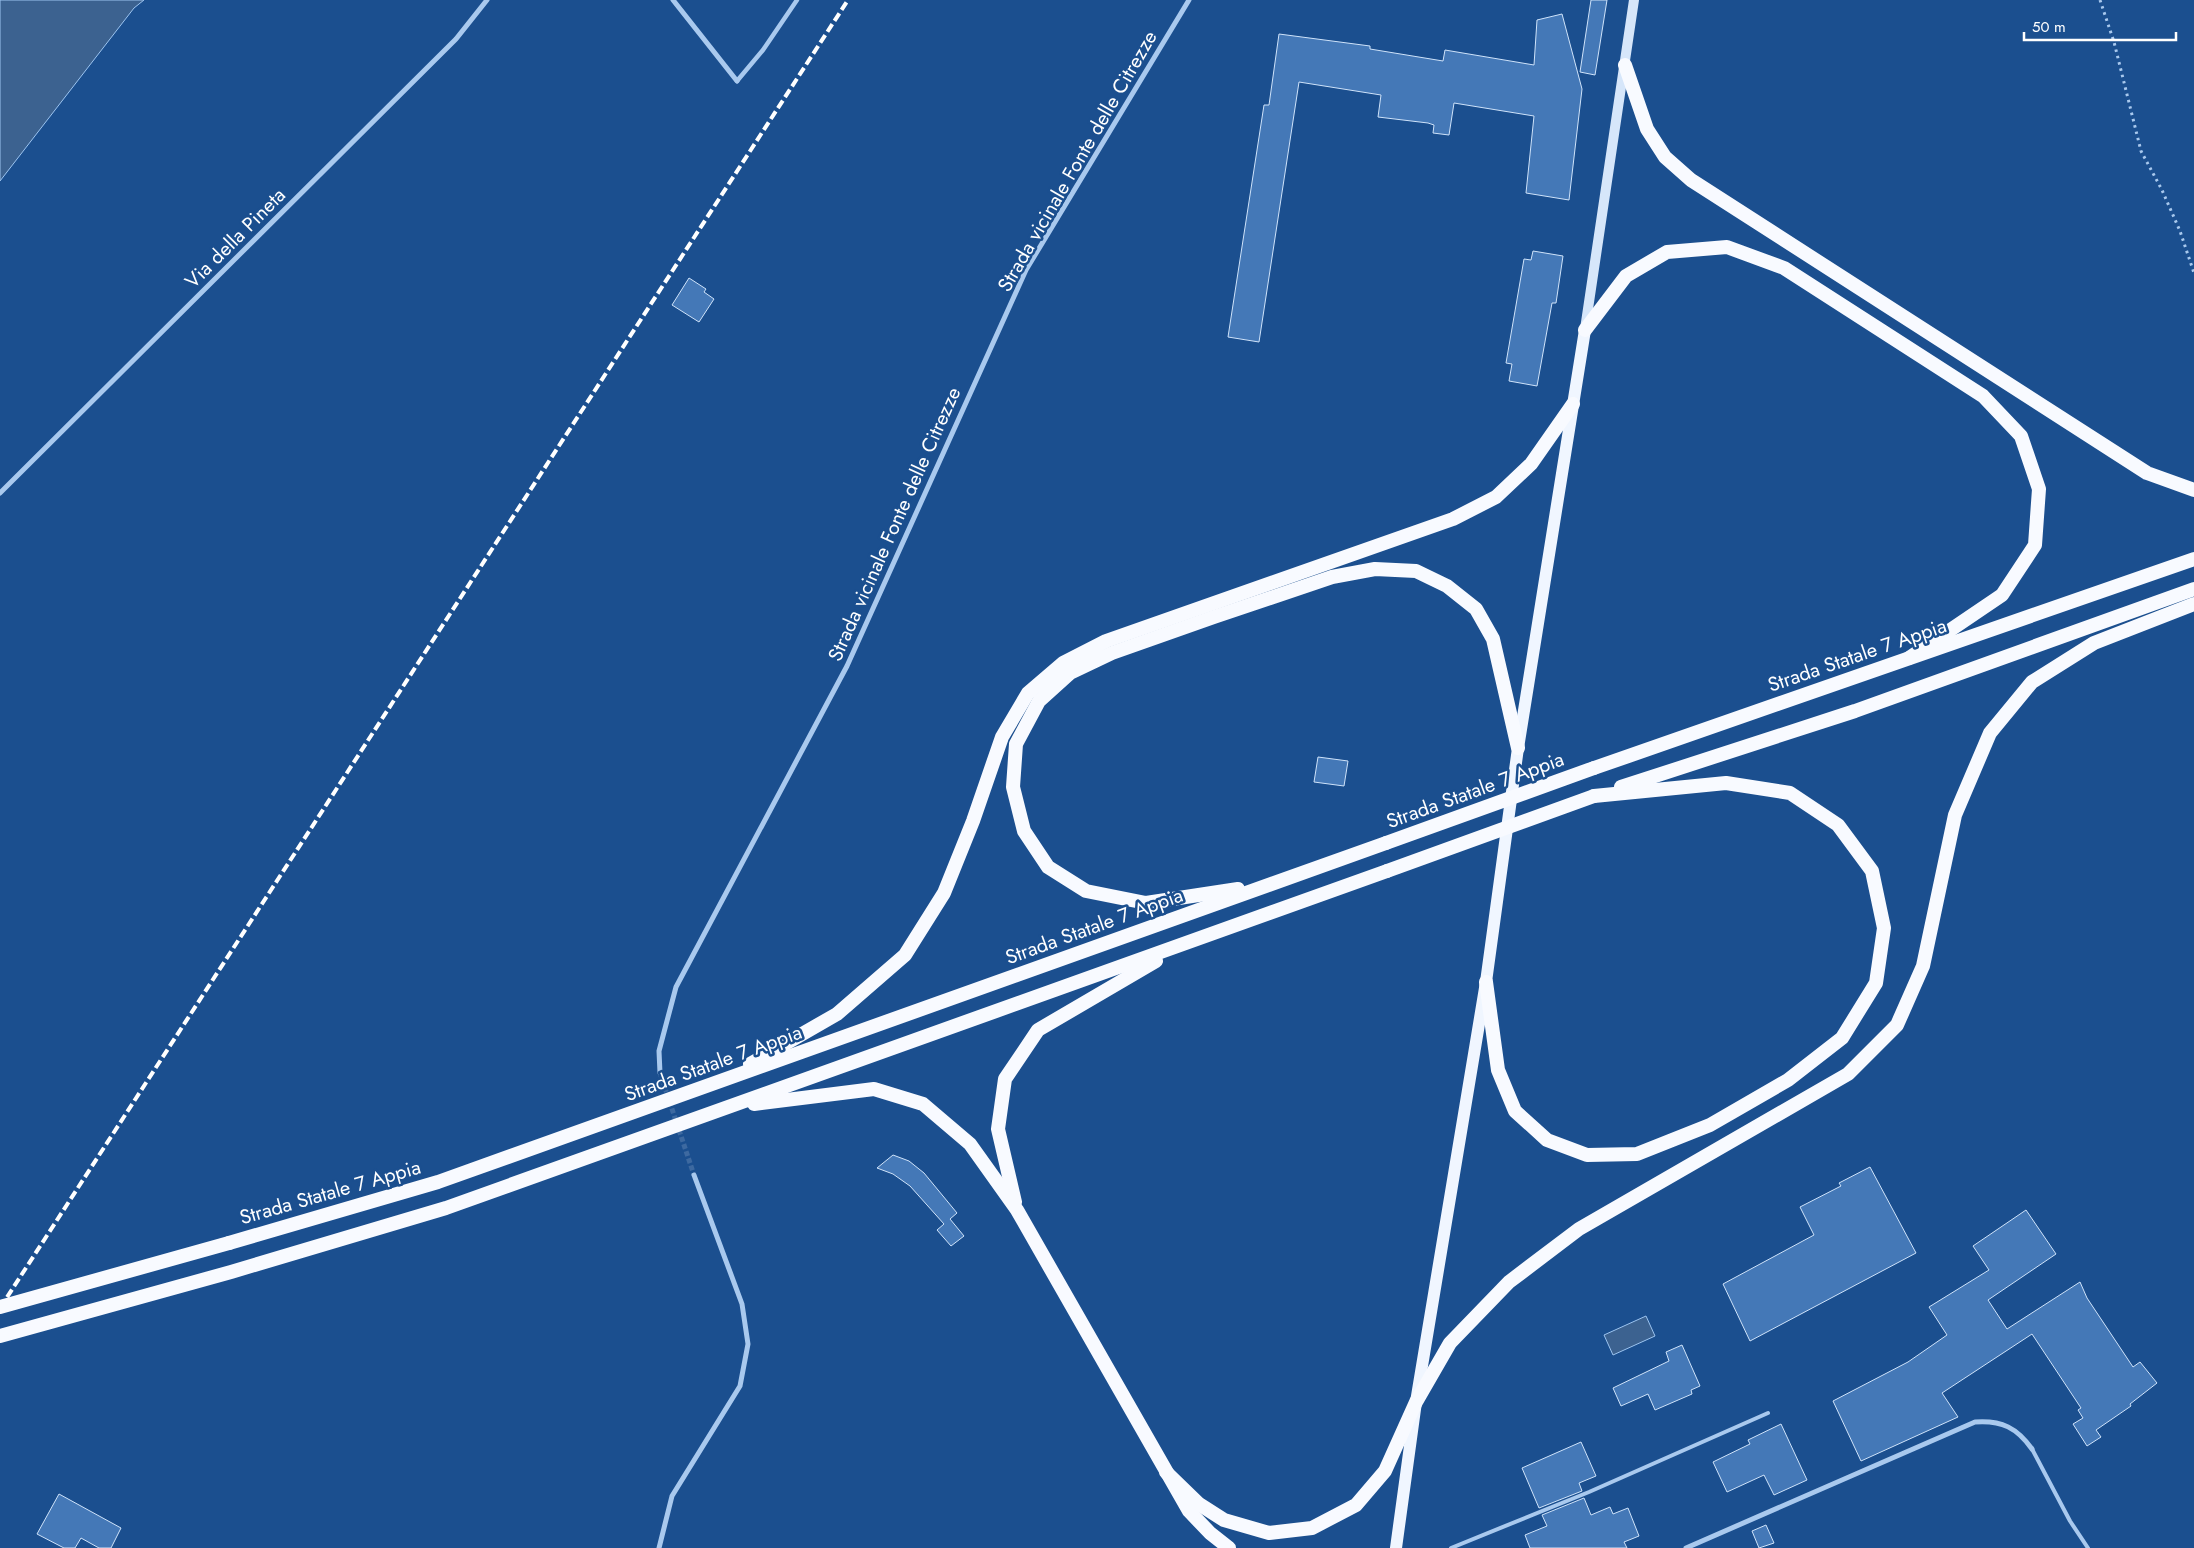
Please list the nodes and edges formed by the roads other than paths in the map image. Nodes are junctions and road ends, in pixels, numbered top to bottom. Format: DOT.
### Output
graph roads {
  1 [pos="487,0"];
  2 [pos="673,0"];
  3 [pos="797,0"];
  4 [pos="1189,0"];
  5 [pos="1634,0"];
  6 [pos="1625,65"];
  7 [pos="738,81"];
  8 [pos="1585,330"];
  9 [pos="1573,404"];
  10 [pos="2194,490"];
  11 [pos="0,493"];
  12 [pos="2194,559"];
  13 [pos="2194,589"];
  14 [pos="2194,604"];
  15 [pos="1909,658"];
  16 [pos="1518,748"];
  17 [pos="1594,796"];
  18 [pos="1268,885"];
  19 [pos="1186,944"];
  20 [pos="1486,982"];
  21 [pos="660,1073"];
  22 [pos="719,1082"];
  23 [pos="729,1108"];
  24 [pos="694,1175"];
  25 [pos="1017,1210"];
  26 [pos="0,1307"];
  27 [pos="0,1336"];
  28 [pos="1416,1402"];
  29 [pos="1768,1412"];
  30 [pos="2032,1450"];
  31 [pos="1166,1472"];
  32 [pos="659,1548"];
  33 [pos="1230,1548"];
  34 [pos="1396,1548"];
  35 [pos="1451,1548"];
  36 [pos="1686,1548"];
  37 [pos="2088,1548"];
  1 -- 11 [label="street, Via della Pineta"];
  2 -- 7 [label="street"];
  3 -- 7 [label="street"];
  4 -- 21 [label="street, Strada vicinale Fonte delle Citrezze"];
  5 -- 6 [label="main road"];
  6 -- 8 [label="main road"];
  6 -- 10 [label="highway"];
  8 -- 9 [label="main road"];
  8 -- 15 [label="highway"];
  9 -- 16 [label="main road"];
  9 -- 22 [label="highway"];
  12 -- 15 [label="highway, Strada Statale 7 Appia"];
  13 -- 17 [label="highway"];
  14 -- 28 [label="highway"];
  15 -- 18 [label="highway, Strada Statale 7 Appia, bridge"];
  16 -- 18 [label="highway"];
  16 -- 20 [label="main road"];
  17 -- 19 [label="highway, bridge"];
  17 -- 20 [label="highway"];
  18 -- 22 [label="highway, Strada Statale 7 Appia"];
  19 -- 23 [label="highway"];
  19 -- 25 [label="highway"];
  20 -- 28 [label="main road"];
  22 -- 26 [label="highway, Strada Statale 7 Appia, bridge"];
  23 -- 25 [label="highway"];
  23 -- 27 [label="highway"];
  24 -- 32 [label="street"];
  25 -- 31 [label="highway"];
  28 -- 31 [label="highway"];
  28 -- 34 [label="main road"];
  29 -- 35 [label="lane"];
  30 -- 36 [label="street"];
  30 -- 37 [label="lane"];
  31 -- 33 [label="highway"];
}
